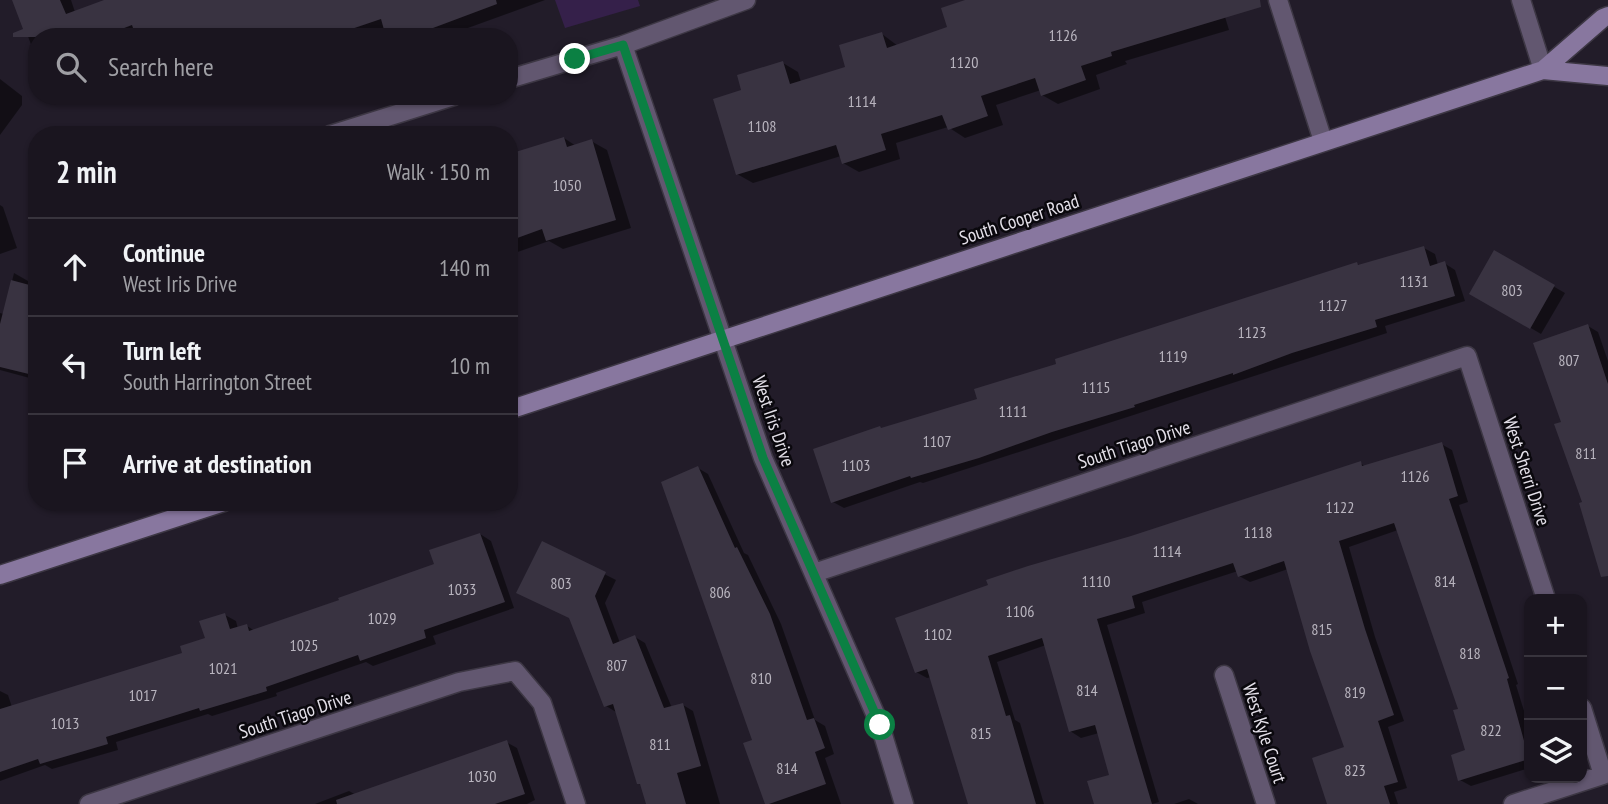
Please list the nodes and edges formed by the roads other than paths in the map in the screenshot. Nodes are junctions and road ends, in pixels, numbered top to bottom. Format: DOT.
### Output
graph roads {
  1 [pos="746,0"];
  2 [pos="1278,0"];
  3 [pos="1521,0"];
  4 [pos="1608,16"];
  5 [pos="623,45"];
  6 [pos="1543,71"];
  7 [pos="518,76"];
  8 [pos="1608,76"];
  9 [pos="425,105"];
  10 [pos="359,126"];
  11 [pos="1323,141"];
  12 [pos="724,340"];
  13 [pos="1467,356"];
  14 [pos="518,407"];
  15 [pos="196,511"];
  16 [pos="814,573"];
  17 [pos="0,575"];
  18 [pos="1544,594"];
  19 [pos="1224,675"];
  20 [pos="1586,720"];
  21 [pos="89,804"];
  22 [pos="576,804"];
  23 [pos="904,804"];
  24 [pos="1266,804"];
  25 [pos="1513,804"];
  1 -- 5 [label="street"];
  2 -- 11 [label="street"];
  3 -- 6 [label="street"];
  4 -- 6 [label="main road, South Cooper Road"];
  5 -- 7 [label="street"];
  5 -- 12 [label="street, West Iris Drive"];
  6 -- 8 [label="main road, South Cooper Road"];
  6 -- 11 [label="main road, South Cooper Road"];
  9 -- 10 [label="street"];
  11 -- 12 [label="main road, South Cooper Road"];
  12 -- 14 [label="main road, South Cooper Road"];
  12 -- 16 [label="street, West Iris Drive"];
  13 -- 16 [label="street, South Tiago Drive"];
  13 -- 18 [label="street, West Sherri Drive"];
  15 -- 17 [label="main road"];
  16 -- 23 [label="street, West Iris Drive"];
  19 -- 24 [label="street, West Kyle Court"];
  20 -- 25 [label="street"];
  21 -- 22 [label="street, South Tiago Drive"];
}
